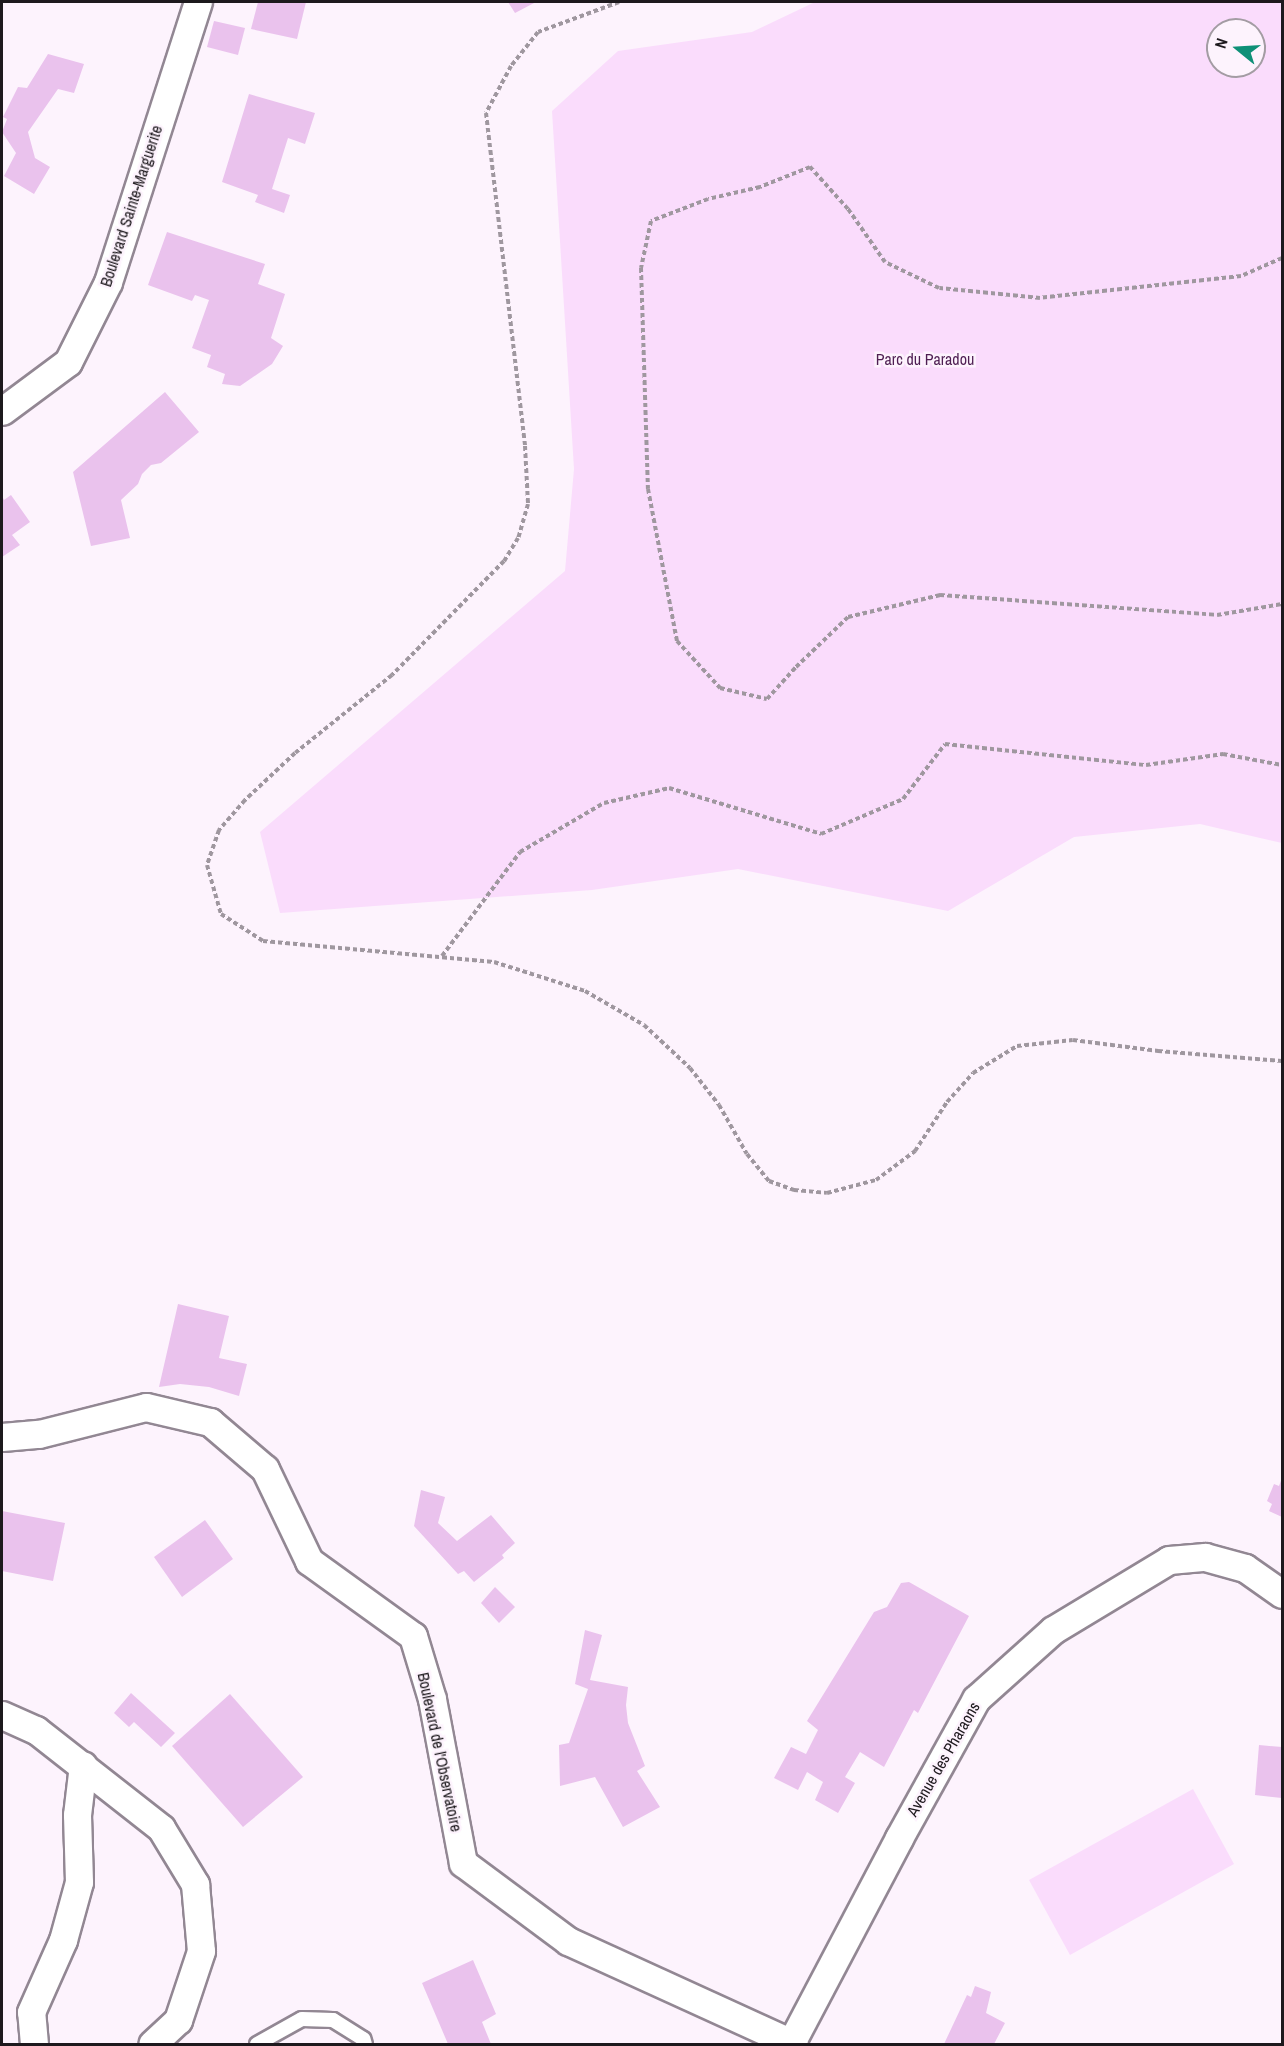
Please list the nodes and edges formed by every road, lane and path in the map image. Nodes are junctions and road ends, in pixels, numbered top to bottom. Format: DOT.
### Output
graph roads {
  1 [pos="198,2"];
  2 [pos="619,2"];
  3 [pos="1282,258"];
  4 [pos="2,411"];
  5 [pos="1282,604"];
  6 [pos="1282,765"];
  7 [pos="441,957"];
  8 [pos="1282,1061"];
  9 [pos="2,1437"];
  10 [pos="1282,1594"];
  11 [pos="2,1715"];
  12 [pos="83,1766"];
  13 [pos="34,2044"];
  14 [pos="152,2044"];
  15 [pos="257,2044"];
  16 [pos="365,2044"];
  17 [pos="793,2044"];
  1 -- 4 [label="street, Boulevard Sainte-Marguerite"];
  2 -- 7 [label="path"];
  3 -- 5 [label="path"];
  6 -- 7 [label="path"];
  7 -- 8 [label="path"];
  9 -- 17 [label="street, Boulevard de l'Observatoire"];
  10 -- 17 [label="street, Avenue des Pharaons"];
  11 -- 12 [label="street"];
  12 -- 13 [label="street"];
  12 -- 14 [label="street"];
  15 -- 16 [label="lane"];
}
